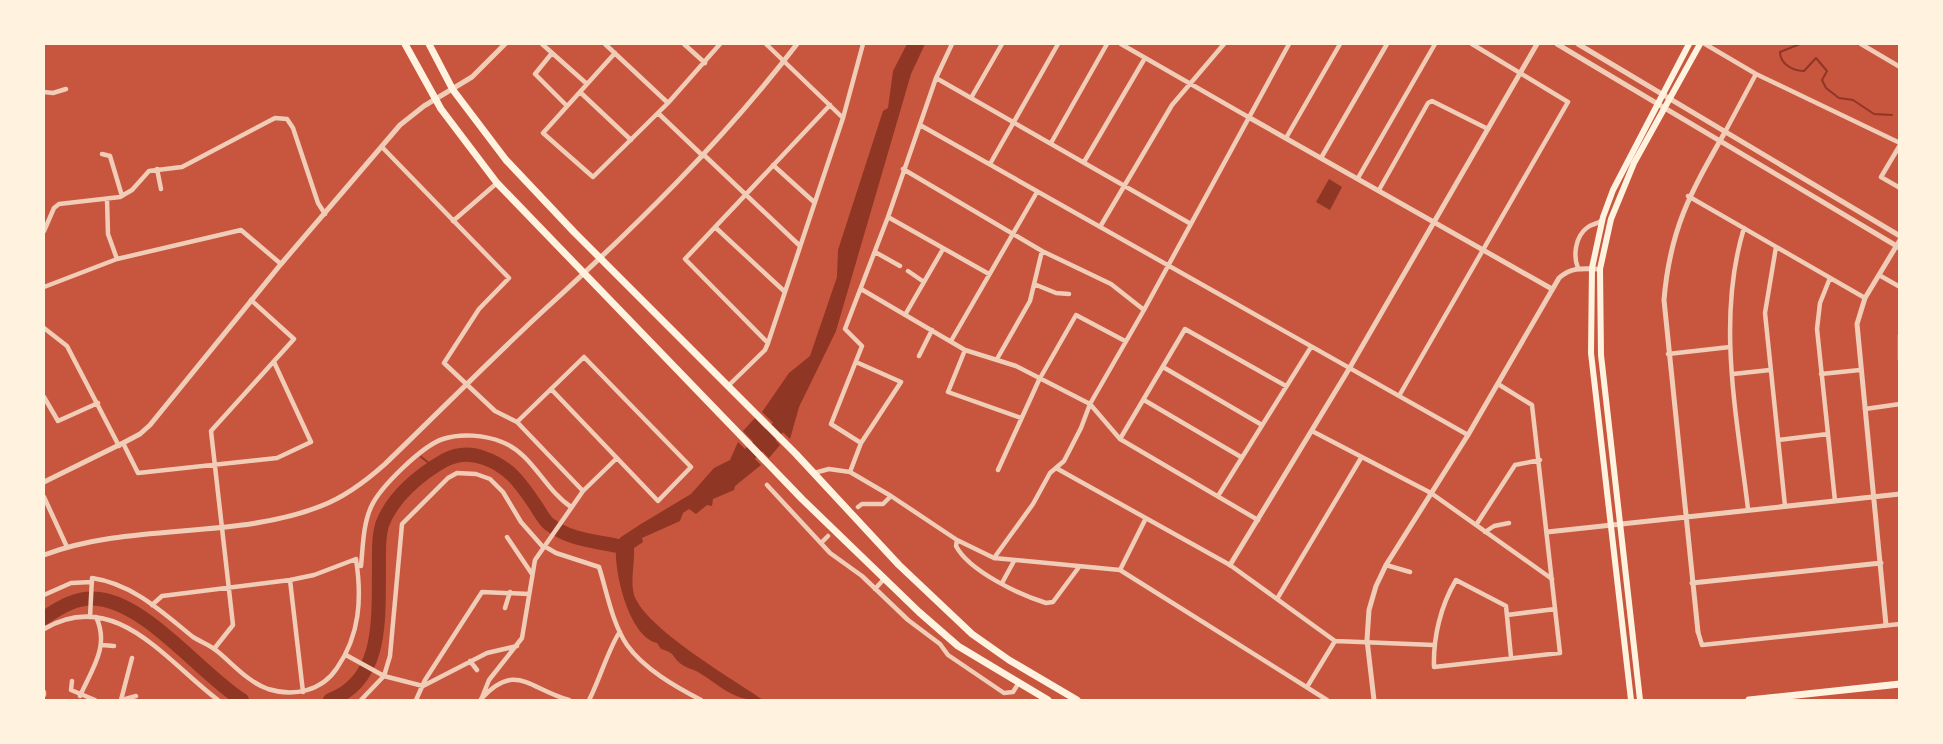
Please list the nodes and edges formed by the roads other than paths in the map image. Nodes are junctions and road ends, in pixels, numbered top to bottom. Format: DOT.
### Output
graph roads {
  1 [pos="405,44"];
  2 [pos="429,44"];
  3 [pos="505,44"];
  4 [pos="542,44"];
  5 [pos="605,44"];
  6 [pos="684,44"];
  7 [pos="720,44"];
  8 [pos="766,44"];
  9 [pos="797,44"];
  10 [pos="863,44"];
  11 [pos="952,44"];
  12 [pos="1002,44"];
  13 [pos="1058,44"];
  14 [pos="1107,44"];
  15 [pos="1120,44"];
  16 [pos="1222,44"];
  17 [pos="1289,44"];
  18 [pos="1340,44"];
  19 [pos="1387,44"];
  20 [pos="1436,44"];
  21 [pos="1472,44"];
  22 [pos="1537,44"];
  23 [pos="1557,44"];
  24 [pos="1578,44"];
  25 [pos="1689,44"];
  26 [pos="1700,44"];
  27 [pos="1705,44"];
  28 [pos="1861,44"];
  29 [pos="1878,44"];
  30 [pos="1873,51"];
  31 [pos="552,53"];
  32 [pos="615,53"];
  33 [pos="1145,58"];
  34 [pos="784,60"];
  35 [pos="705,63"];
  36 [pos="1899,67"];
  37 [pos="1520,72"];
  38 [pos="1756,74"];
  39 [pos="936,78"];
  40 [pos="1190,83"];
  41 [pos="587,84"];
  42 [pos="66,89"];
  43 [pos="453,90"];
  44 [pos="44,92"];
  45 [pos="580,92"];
  46 [pos="1662,94"];
  47 [pos="971,98"];
  48 [pos="435,99"];
  49 [pos="1670,99"];
  50 [pos="668,103"];
  51 [pos="1657,103"];
  52 [pos="830,105"];
  53 [pos="567,106"];
  54 [pos="1665,108"];
  55 [pos="658,113"];
  56 [pos="843,117"];
  57 [pos="1250,118"];
  58 [pos="1014,122"];
  59 [pos="920,125"];
  60 [pos="1488,129"];
  61 [pos="1725,132"];
  62 [pos="1286,138"];
  63 [pos="631,140"];
  64 [pos="1720,140"];
  65 [pos="1051,143"];
  66 [pos="1899,144"];
  67 [pos="382,147"];
  68 [pos="102,154"];
  69 [pos="704,155"];
  70 [pos="1322,158"];
  71 [pos="1084,162"];
  72 [pos="990,164"];
  73 [pos="773,165"];
  74 [pos="157,169"];
  75 [pos="903,169"];
  76 [pos="1358,178"];
  77 [pos="497,183"];
  78 [pos="1125,185"];
  79 [pos="1899,188"];
  80 [pos="161,189"];
  81 [pos="1379,190"];
  82 [pos="1037,192"];
  83 [pos="745,194"];
  84 [pos="122,196"];
  85 [pos="1688,196"];
  86 [pos="107,199"];
  87 [pos="814,202"];
  88 [pos="325,214"];
  89 [pos="888,218"];
  90 [pos="1602,220"];
  91 [pos="453,222"];
  92 [pos="1435,222"];
  93 [pos="1191,224"];
  94 [pos="714,227"];
  95 [pos="1100,227"];
  96 [pos="1744,228"];
  97 [pos="44,231"];
  98 [pos="1013,233"];
  99 [pos="1899,242"];
  100 [pos="799,245"];
  101 [pos="1776,247"];
  102 [pos="944,249"];
  103 [pos="1484,250"];
  104 [pos="1042,251"];
  105 [pos="875,252"];
  106 [pos="601,258"];
  107 [pos="117,259"];
  108 [pos="281,264"];
  109 [pos="900,266"];
  110 [pos="1168,266"];
  111 [pos="1578,268"];
  112 [pos="1592,268"];
  113 [pos="1600,269"];
  114 [pos="908,271"];
  115 [pos="585,274"];
  116 [pos="989,274"];
  117 [pos="1879,275"];
  118 [pos="1830,278"];
  119 [pos="924,282"];
  120 [pos="1034,284"];
  121 [pos="44,287"];
  122 [pos="1899,287"];
  123 [pos="1552,289"];
  124 [pos="861,290"];
  125 [pos="784,291"];
  126 [pos="1069,294"];
  127 [pos="1865,298"];
  128 [pos="251,300"];
  129 [pos="1144,310"];
  130 [pos="905,315"];
  131 [pos="44,328"];
  132 [pos="932,330"];
  133 [pos="1899,335"];
  134 [pos="951,341"];
  135 [pos="1125,341"];
  136 [pos="768,343"];
  137 [pos="1311,346"];
  138 [pos="1730,347"];
  139 [pos="965,350"];
  140 [pos="1668,354"];
  141 [pos="919,356"];
  142 [pos="997,359"];
  143 [pos="1899,360"];
  144 [pos="273,362"];
  145 [pos="855,362"];
  146 [pos="1163,367"];
  147 [pos="1349,369"];
  148 [pos="1770,370"];
  149 [pos="1860,370"];
  150 [pos="1733,374"];
  151 [pos="1821,374"];
  152 [pos="1039,380"];
  153 [pos="1498,384"];
  154 [pos="466,385"];
  155 [pos="728,386"];
  156 [pos="1286,386"];
  157 [pos="551,389"];
  158 [pos="1399,396"];
  159 [pos="44,397"];
  160 [pos="1144,400"];
  161 [pos="98,403"];
  162 [pos="1090,404"];
  163 [pos="1899,404"];
  164 [pos="1865,409"];
  165 [pos="1021,418"];
  166 [pos="516,422"];
  167 [pos="1262,425"];
  168 [pos="1312,431"];
  169 [pos="1828,434"];
  170 [pos="1468,435"];
  171 [pos="1120,439"];
  172 [pos="1778,440"];
  173 [pos="861,443"];
  174 [pos="121,444"];
  175 [pos="1241,457"];
  176 [pos="617,458"];
  177 [pos="1361,458"];
  178 [pos="1540,460"];
  179 [pos="215,465"];
  180 [pos="1056,468"];
  181 [pos="998,470"];
  182 [pos="850,472"];
  183 [pos="814,473"];
  184 [pos="44,482"];
  185 [pos="766,485"];
  186 [pos="583,491"];
  187 [pos="1431,493"];
  188 [pos="1899,494"];
  189 [pos="891,496"];
  190 [pos="1218,496"];
  191 [pos="44,497"];
  192 [pos="1874,497"];
  193 [pos="1835,501"];
  194 [pos="1785,506"];
  195 [pos="571,507"];
  196 [pos="858,507"];
  197 [pos="1748,509"];
  198 [pos="1685,516"];
  199 [pos="1145,519"];
  200 [pos="1258,520"];
  201 [pos="1509,523"];
  202 [pos="1621,523"];
  203 [pos="1611,524"];
  204 [pos="1476,525"];
  205 [pos="222,526"];
  206 [pos="1485,532"];
  207 [pos="1547,532"];
  208 [pos="828,536"];
  209 [pos="507,537"];
  210 [pos="957,540"];
  211 [pos="821,543"];
  212 [pos="544,545"];
  213 [pos="67,547"];
  214 [pos="44,555"];
  215 [pos="994,558"];
  216 [pos="1014,561"];
  217 [pos="1881,562"];
  218 [pos="1230,565"];
  219 [pos="1386,565"];
  220 [pos="361,566"];
  221 [pos="1079,567"];
  222 [pos="1120,570"];
  223 [pos="1410,572"];
  224 [pos="532,574"];
  225 [pos="884,579"];
  226 [pos="1552,579"];
  227 [pos="290,580"];
  228 [pos="92,583"];
  229 [pos="1002,583"];
  230 [pos="1692,583"];
  231 [pos="230,587"];
  232 [pos="875,589"];
  233 [pos="510,592"];
  234 [pos="529,594"];
  235 [pos="44,595"];
  236 [pos="1277,598"];
  237 [pos="152,604"];
  238 [pos="505,608"];
  239 [pos="1555,609"];
  240 [pos="1507,615"];
  241 [pos="92,616"];
  242 [pos="1899,624"];
  243 [pos="1886,625"];
  244 [pos="44,629"];
  245 [pos="621,632"];
  246 [pos="1698,632"];
  247 [pos="1367,640"];
  248 [pos="1335,641"];
  249 [pos="102,645"];
  250 [pos="1434,645"];
  251 [pos="114,646"];
  252 [pos="517,646"];
  253 [pos="214,649"];
  254 [pos="348,656"];
  255 [pos="1511,657"];
  256 [pos="132,658"];
  257 [pos="470,661"];
  258 [pos="477,670"];
  259 [pos="383,675"];
  260 [pos="72,681"];
  261 [pos="1018,684"];
  262 [pos="1899,684"];
  263 [pos="423,686"];
  264 [pos="1307,687"];
  265 [pos="303,692"];
  266 [pos="80,696"];
  267 [pos="136,696"];
  268 [pos="94,700"];
  269 [pos="121,700"];
  270 [pos="218,700"];
  271 [pos="361,700"];
  272 [pos="416,700"];
  273 [pos="481,700"];
  274 [pos="568,700"];
  275 [pos="589,700"];
  276 [pos="701,700"];
  277 [pos="1048,700"];
  278 [pos="1077,700"];
  279 [pos="1327,700"];
  280 [pos="1374,700"];
  281 [pos="1631,700"];
  282 [pos="1640,700"];
  283 [pos="1749,700"];
  1 -- 48 [label="highway"];
  2 -- 43 [label="highway"];
  3 -- 43 [label="street"];
  4 -- 31 [label="street"];
  5 -- 32 [label="street"];
  6 -- 35 [label="street"];
  7 -- 35 [label="street"];
  8 -- 34 [label="street"];
  9 -- 34 [label="street"];
  10 -- 56 [label="street"];
  11 -- 39 [label="street"];
  12 -- 47 [label="street"];
  13 -- 58 [label="street"];
  14 -- 65 [label="street"];
  15 -- 33 [label="street"];
  16 -- 40 [label="street"];
  17 -- 57 [label="street"];
  18 -- 62 [label="street"];
  19 -- 70 [label="street"];
  20 -- 76 [label="street"];
  21 -- 37 [label="street"];
  22 -- 37 [label="street"];
  23 -- 51 [label="street"];
  24 -- 46 [label="street"];
  25 -- 46 [label="main road"];
  26 -- 49 [label="main road"];
  27 -- 38 [label="street"];
  28 -- 30 [label="street"];
  29 -- 30 [label="street"];
  30 -- 36 [label="street"];
  31 -- 41 [label="street"];
  31 -- 53 [label="street"];
  32 -- 41 [label="street"];
  32 -- 50 [label="street"];
  33 -- 40 [label="street"];
  33 -- 71 [label="street"];
  34 -- 52 [label="street"];
  34 -- 69 [label="street"];
  35 -- 50 [label="street"];
  37 -- 60 [label="street"];
  37 -- 103 [label="street"];
  38 -- 61 [label="street"];
  38 -- 66 [label="street"];
  39 -- 47 [label="street"];
  39 -- 59 [label="street"];
  40 -- 57 [label="street"];
  40 -- 78 [label="street"];
  41 -- 45 [label="street"];
  42 -- 44 [label="street"];
  43 -- 48 [label="street"];
  43 -- 106 [label="highway"];
  45 -- 53 [label="street"];
  45 -- 63 [label="street"];
  46 -- 49 [label="street"];
  46 -- 51 [label="main road"];
  47 -- 58 [label="street"];
  48 -- 67 [label="street"];
  48 -- 77 [label="highway"];
  49 -- 54 [label="main road"];
  49 -- 61 [label="street"];
  50 -- 55 [label="street"];
  51 -- 54 [label="street"];
  51 -- 90 [label="main road"];
  52 -- 56 [label="street"];
  52 -- 73 [label="street"];
  53 -- 63 [label="street"];
  54 -- 64 [label="street"];
  54 -- 113 [label="main road"];
  55 -- 63 [label="street"];
  55 -- 69 [label="street"];
  56 -- 87 [label="street"];
  57 -- 62 [label="street"];
  57 -- 93 [label="street"];
  58 -- 65 [label="street"];
  58 -- 72 [label="street"];
  59 -- 72 [label="street"];
  59 -- 75 [label="street"];
  60 -- 81 [label="street"];
  60 -- 92 [label="street"];
  61 -- 64 [label="street"];
  61 -- 99 [label="street"];
  62 -- 70 [label="street"];
  64 -- 85 [label="street"];
  64 -- 99 [label="street"];
  65 -- 71 [label="street"];
  66 -- 79 [label="street"];
  67 -- 88 [label="street"];
  67 -- 91 [label="street"];
  68 -- 84 [label="street"];
  69 -- 83 [label="street"];
  69 -- 106 [label="street"];
  70 -- 76 [label="street"];
  71 -- 78 [label="street"];
  72 -- 82 [label="street"];
  73 -- 83 [label="street"];
  73 -- 87 [label="street"];
  74 -- 80 [label="street"];
  74 -- 84 [label="street"];
  74 -- 88 [label="street"];
  75 -- 89 [label="street"];
  75 -- 98 [label="street"];
  76 -- 81 [label="street"];
  77 -- 91 [label="street"];
  77 -- 115 [label="highway"];
  78 -- 93 [label="street"];
  78 -- 95 [label="street"];
  81 -- 92 [label="street"];
  82 -- 95 [label="street"];
  82 -- 98 [label="street"];
  83 -- 94 [label="street"];
  83 -- 100 [label="street"];
  84 -- 86 [label="street"];
  85 -- 96 [label="street"];
  85 -- 140 [label="street"];
  86 -- 97 [label="street"];
  86 -- 107 [label="street"];
  87 -- 100 [label="street"];
  88 -- 108 [label="street"];
  89 -- 102 [label="street"];
  89 -- 105 [label="street"];
  90 -- 111 [label="street"];
  90 -- 112 [label="main road"];
  91 -- 154 [label="street"];
  92 -- 103 [label="street"];
  92 -- 147 [label="street"];
  93 -- 110 [label="street"];
  94 -- 125 [label="street"];
  94 -- 136 [label="street"];
  95 -- 110 [label="street"];
  96 -- 101 [label="street"];
  96 -- 138 [label="street"];
  98 -- 104 [label="street"];
  98 -- 116 [label="street"];
  99 -- 117 [label="street"];
  100 -- 125 [label="street"];
  101 -- 118 [label="street"];
  101 -- 148 [label="street"];
  102 -- 116 [label="street"];
  102 -- 119 [label="street"];
  103 -- 123 [label="street"];
  103 -- 158 [label="street"];
  104 -- 120 [label="street"];
  104 -- 129 [label="street"];
  105 -- 109 [label="street"];
  105 -- 124 [label="street"];
  106 -- 115 [label="street"];
  106 -- 155 [label="highway"];
  107 -- 108 [label="street"];
  107 -- 121 [label="street"];
  108 -- 128 [label="street"];
  110 -- 129 [label="street"];
  110 -- 137 [label="street"];
  111 -- 112 [label="street"];
  111 -- 123 [label="street"];
  112 -- 113 [label="street"];
  112 -- 203 [label="main road"];
  113 -- 202 [label="main road"];
  114 -- 119 [label="street"];
  115 -- 154 [label="street"];
  115 -- 225 [label="highway"];
  116 -- 134 [label="street"];
  117 -- 122 [label="street"];
  117 -- 127 [label="street"];
  118 -- 127 [label="street"];
  118 -- 151 [label="street"];
  119 -- 130 [label="street"];
  120 -- 126 [label="street"];
  120 -- 142 [label="street"];
  123 -- 153 [label="street"];
  124 -- 130 [label="street"];
  124 -- 145 [label="street"];
  125 -- 136 [label="street"];
  127 -- 149 [label="street"];
  128 -- 144 [label="street"];
  128 -- 174 [label="street"];
  129 -- 135 [label="street"];
  130 -- 132 [label="street"];
  131 -- 161 [label="street"];
  132 -- 134 [label="street"];
  132 -- 141 [label="street"];
  133 -- 143 [label="street"];
  134 -- 139 [label="street"];
  135 -- 152 [label="street"];
  135 -- 162 [label="street"];
  136 -- 155 [label="street"];
  137 -- 147 [label="street"];
  137 -- 156 [label="street"];
  138 -- 140 [label="street"];
  138 -- 150 [label="street"];
  139 -- 142 [label="street"];
  139 -- 165 [label="street"];
  140 -- 198 [label="street"];
  142 -- 152 [label="street"];
  144 -- 179 [label="street"];
  144 -- 179 [label="street"];
  145 -- 173 [label="street"];
  145 -- 173 [label="street"];
  146 -- 156 [label="street"];
  146 -- 160 [label="street"];
  146 -- 167 [label="street"];
  147 -- 158 [label="street"];
  147 -- 168 [label="street"];
  148 -- 150 [label="street"];
  148 -- 172 [label="street"];
  149 -- 151 [label="street"];
  149 -- 164 [label="street"];
  150 -- 197 [label="street"];
  151 -- 169 [label="street"];
  152 -- 162 [label="street"];
  152 -- 165 [label="street"];
  153 -- 170 [label="street"];
  153 -- 178 [label="street"];
  154 -- 166 [label="street"];
  154 -- 205 [label="street"];
  155 -- 183 [label="highway"];
  156 -- 167 [label="street"];
  157 -- 166 [label="street"];
  157 -- 176 [label="street"];
  157 -- 176 [label="street"];
  158 -- 170 [label="street"];
  159 -- 161 [label="street"];
  160 -- 171 [label="street"];
  160 -- 175 [label="street"];
  161 -- 174 [label="street"];
  162 -- 171 [label="street"];
  162 -- 180 [label="street"];
  163 -- 164 [label="street"];
  164 -- 192 [label="street"];
  165 -- 181 [label="street"];
  166 -- 186 [label="street"];
  167 -- 175 [label="street"];
  168 -- 177 [label="street"];
  168 -- 200 [label="street"];
  169 -- 172 [label="street"];
  169 -- 193 [label="street"];
  170 -- 187 [label="street"];
  171 -- 190 [label="street"];
  172 -- 194 [label="street"];
  173 -- 182 [label="street"];
  174 -- 179 [label="street"];
  174 -- 184 [label="street"];
  175 -- 190 [label="street"];
  176 -- 186 [label="street"];
  177 -- 187 [label="street"];
  177 -- 236 [label="street"];
  178 -- 204 [label="street"];
  178 -- 207 [label="street"];
  179 -- 205 [label="street"];
  180 -- 199 [label="street"];
  180 -- 215 [label="street"];
  182 -- 183 [label="street"];
  182 -- 189 [label="street"];
  183 -- 278 [label="highway"];
  185 -- 211 [label="street"];
  186 -- 195 [label="street"];
  187 -- 204 [label="street"];
  187 -- 219 [label="street"];
  188 -- 192 [label="street"];
  189 -- 196 [label="street"];
  189 -- 210 [label="street"];
  190 -- 200 [label="street"];
  191 -- 213 [label="street"];
  192 -- 193 [label="street"];
  192 -- 217 [label="street"];
  193 -- 194 [label="street"];
  194 -- 197 [label="street"];
  195 -- 212 [label="street"];
  195 -- 220 [label="street"];
  197 -- 198 [label="street"];
  198 -- 202 [label="street"];
  198 -- 230 [label="street"];
  199 -- 218 [label="street"];
  199 -- 222 [label="street"];
  200 -- 218 [label="street"];
  201 -- 206 [label="street"];
  202 -- 203 [label="street"];
  202 -- 282 [label="main road"];
  203 -- 207 [label="street"];
  203 -- 281 [label="main road"];
  204 -- 206 [label="street"];
  205 -- 213 [label="street"];
  205 -- 231 [label="street"];
  206 -- 226 [label="street"];
  207 -- 226 [label="street"];
  208 -- 211 [label="street"];
  209 -- 224 [label="street"];
  210 -- 215 [label="street"];
  210 -- 229 [label="street"];
  211 -- 232 [label="street"];
  212 -- 224 [label="street"];
  212 -- 245 [label="street"];
  212 -- 259 [label="street"];
  213 -- 214 [label="street"];
  215 -- 216 [label="street"];
  216 -- 221 [label="street"];
  216 -- 229 [label="street"];
  217 -- 230 [label="street"];
  217 -- 243 [label="street"];
  218 -- 236 [label="street"];
  219 -- 223 [label="street"];
  219 -- 247 [label="street"];
  221 -- 222 [label="street"];
  221 -- 229 [label="street"];
  222 -- 264 [label="street"];
  224 -- 234 [label="street"];
  225 -- 232 [label="street"];
  225 -- 261 [label="highway"];
  226 -- 239 [label="street"];
  227 -- 231 [label="street"];
  227 -- 254 [label="street"];
  227 -- 265 [label="street"];
  228 -- 235 [label="street"];
  228 -- 237 [label="street"];
  228 -- 241 [label="street"];
  230 -- 246 [label="street"];
  231 -- 237 [label="street"];
  231 -- 253 [label="street"];
  232 -- 261 [label="street"];
  233 -- 234 [label="street"];
  233 -- 238 [label="street"];
  233 -- 263 [label="street"];
  234 -- 252 [label="street"];
  236 -- 248 [label="street"];
  237 -- 253 [label="street"];
  239 -- 240 [label="street"];
  239 -- 255 [label="street"];
  240 -- 250 [label="street"];
  240 -- 255 [label="street"];
  241 -- 244 [label="street"];
  241 -- 249 [label="street"];
  241 -- 270 [label="street"];
  242 -- 243 [label="street"];
  243 -- 246 [label="street"];
  245 -- 275 [label="street"];
  245 -- 276 [label="street"];
  247 -- 248 [label="street"];
  247 -- 250 [label="street"];
  247 -- 280 [label="street"];
  248 -- 264 [label="street"];
  249 -- 251 [label="street"];
  249 -- 266 [label="street"];
  250 -- 255 [label="street"];
  252 -- 257 [label="street"];
  252 -- 273 [label="street"];
  253 -- 265 [label="street"];
  254 -- 259 [label="street"];
  254 -- 265 [label="street"];
  256 -- 269 [label="street"];
  257 -- 258 [label="street"];
  257 -- 263 [label="street"];
  259 -- 263 [label="street"];
  259 -- 271 [label="street"];
  260 -- 266 [label="street"];
  261 -- 277 [label="highway"];
  262 -- 283 [label="highway"];
  263 -- 272 [label="street"];
  264 -- 279 [label="street"];
  266 -- 268 [label="street"];
  267 -- 269 [label="street"];
  273 -- 274 [label="street"];
}
